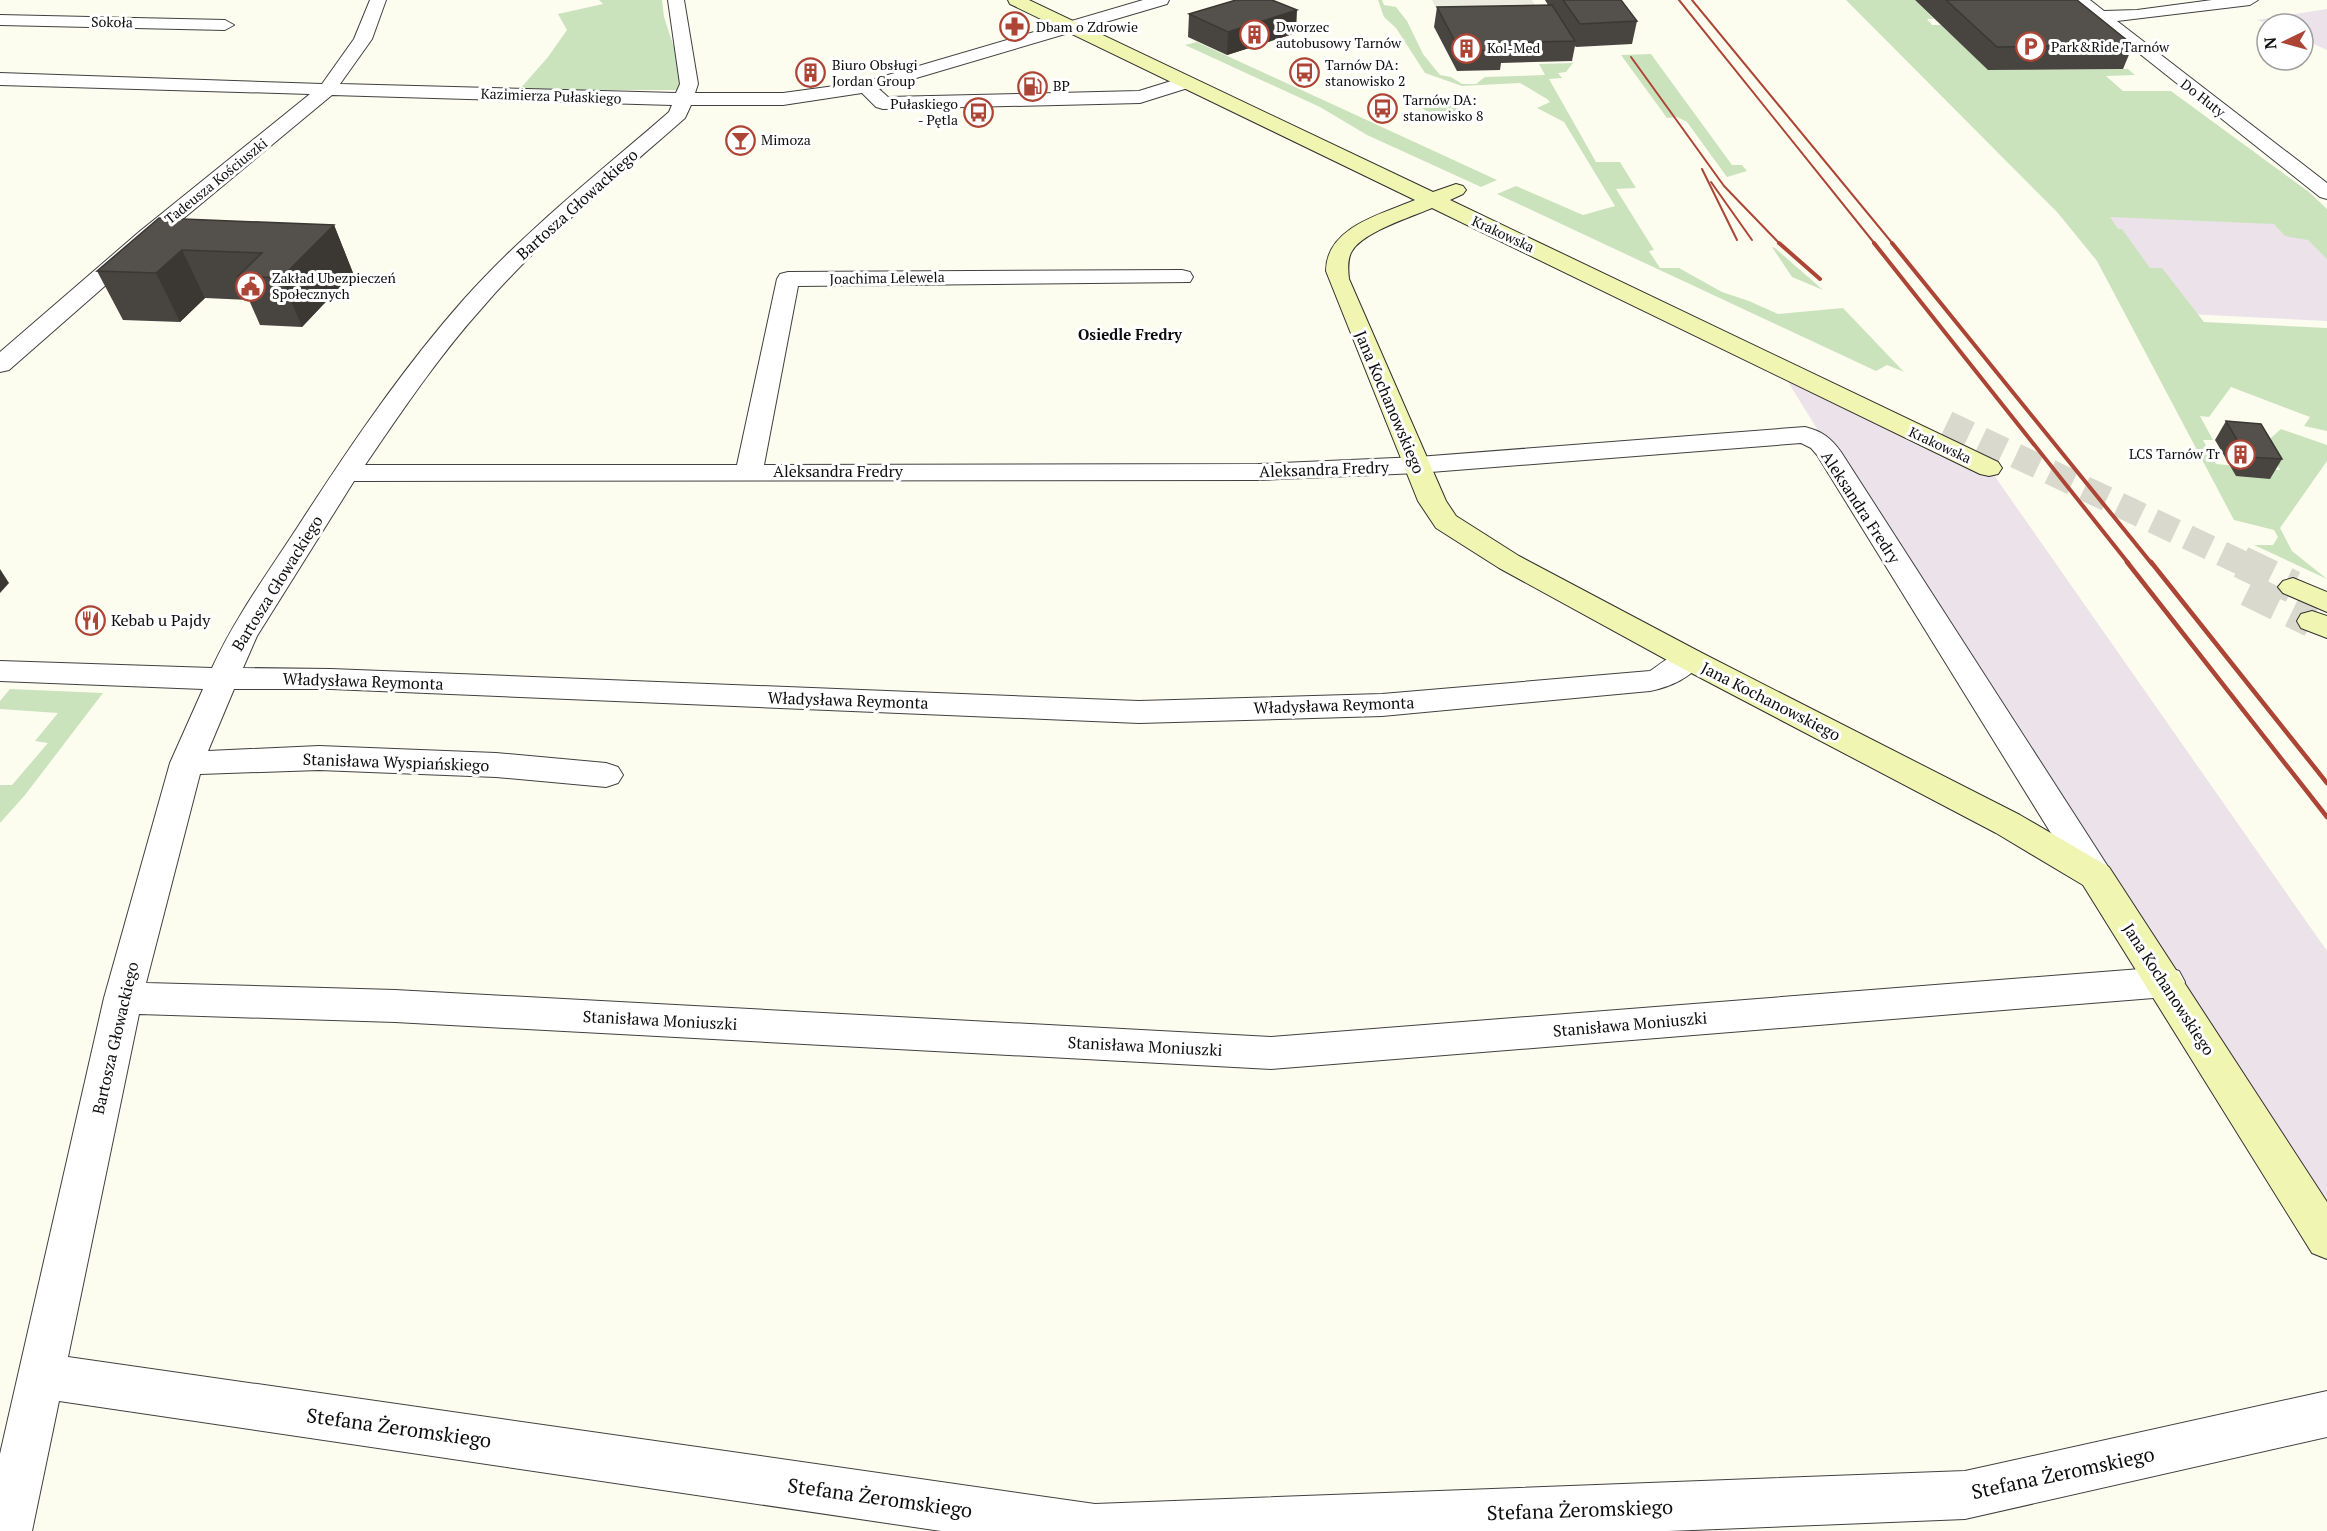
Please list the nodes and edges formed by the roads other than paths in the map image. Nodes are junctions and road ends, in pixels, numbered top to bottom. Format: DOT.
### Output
graph roads {
  1 [pos="378,0"];
  2 [pos="676,0"];
  3 [pos="1016,0"];
  4 [pos="1055,0"];
  5 [pos="1161,0"];
  6 [pos="2080,0"];
  7 [pos="2250,0"];
  8 [pos="2100,16"];
  9 [pos="0,20"];
  10 [pos="1093,21"];
  11 [pos="225,25"];
  12 [pos="1072,28"];
  13 [pos="0,79"];
  14 [pos="1184,83"];
  15 [pos="866,87"];
  16 [pos="327,90"];
  17 [pos="685,100"];
  18 [pos="1403,165"];
  19 [pos="1441,190"];
  20 [pos="2327,193"];
  21 [pos="1182,277"];
  22 [pos="0,365"];
  23 [pos="1947,423"];
  24 [pos="1418,465"];
  25 [pos="1989,468"];
  26 [pos="749,471"];
  27 [pos="346,473"];
  28 [pos="2293,587"];
  29 [pos="2322,617"];
  30 [pos="1689,659"];
  31 [pos="0,671"];
  32 [pos="222,677"];
  33 [pos="186,763"];
  34 [pos="606,775"];
  35 [pos="2096,876"];
  36 [pos="2166,982"];
  37 [pos="123,998"];
  38 [pos="2327,1239"];
  39 [pos="42,1376"];
  40 [pos="2327,1414"];
  41 [pos="7,1531"];
  1 -- 16 [label="street, Tadeusza Kościuszki"];
  2 -- 17 [label="street"];
  3 -- 12 [label="street, Krakowska"];
  4 -- 10 [label="street"];
  5 -- 10 [label="street, Kazimierza Pułaskiego"];
  6 -- 8 [label="street, Do Huty"];
  7 -- 8 [label="street"];
  8 -- 20 [label="street, Do Huty"];
  9 -- 11 [label="street, Sokoła"];
  10 -- 12 [label="street, Kazimierza Pułaskiego"];
  10 -- 18 [label="street"];
  12 -- 14 [label="street, Krakowska"];
  12 -- 15 [label="street, Kazimierza Pułaskiego"];
  13 -- 16 [label="street, Kazimierza Pułaskiego"];
  14 -- 15 [label="street"];
  14 -- 19 [label="street, Krakowska"];
  15 -- 17 [label="street, Kazimierza Pułaskiego"];
  16 -- 17 [label="street, Kazimierza Pułaskiego"];
  16 -- 22 [label="street, Tadeusza Kościuszki"];
  17 -- 27 [label="street, Bartosza Głowackiego"];
  19 -- 23 [label="street, Krakowska"];
  19 -- 24 [label="street, Jana Kochanowskiego"];
  19 -- 25 [label="street, Krakowska"];
  21 -- 26 [label="street, Joachima Lelewela"];
  24 -- 26 [label="street, Aleksandra Fredry"];
  24 -- 30 [label="street, Jana Kochanowskiego"];
  24 -- 35 [label="street, Aleksandra Fredry"];
  26 -- 27 [label="street, Aleksandra Fredry"];
  27 -- 32 [label="street, Bartosza Głowackiego"];
  28 -- 29 [label="street"];
  30 -- 32 [label="street, Władysława Reymonta"];
  30 -- 35 [label="street, Jana Kochanowskiego"];
  31 -- 32 [label="street, Władysława Reymonta"];
  32 -- 33 [label="street, Bartosza Głowackiego"];
  33 -- 34 [label="street, Stanisława Wyspiańskiego"];
  33 -- 37 [label="street, Bartosza Głowackiego"];
  35 -- 36 [label="street, Jana Kochanowskiego"];
  36 -- 37 [label="street, Stanisława Moniuszki"];
  36 -- 38 [label="street, Jana Kochanowskiego"];
  37 -- 39 [label="street, Bartosza Głowackiego"];
  39 -- 40 [label="street, Stefana Żeromskiego"];
  39 -- 41 [label="street, Bartosza Głowackiego"];
}
